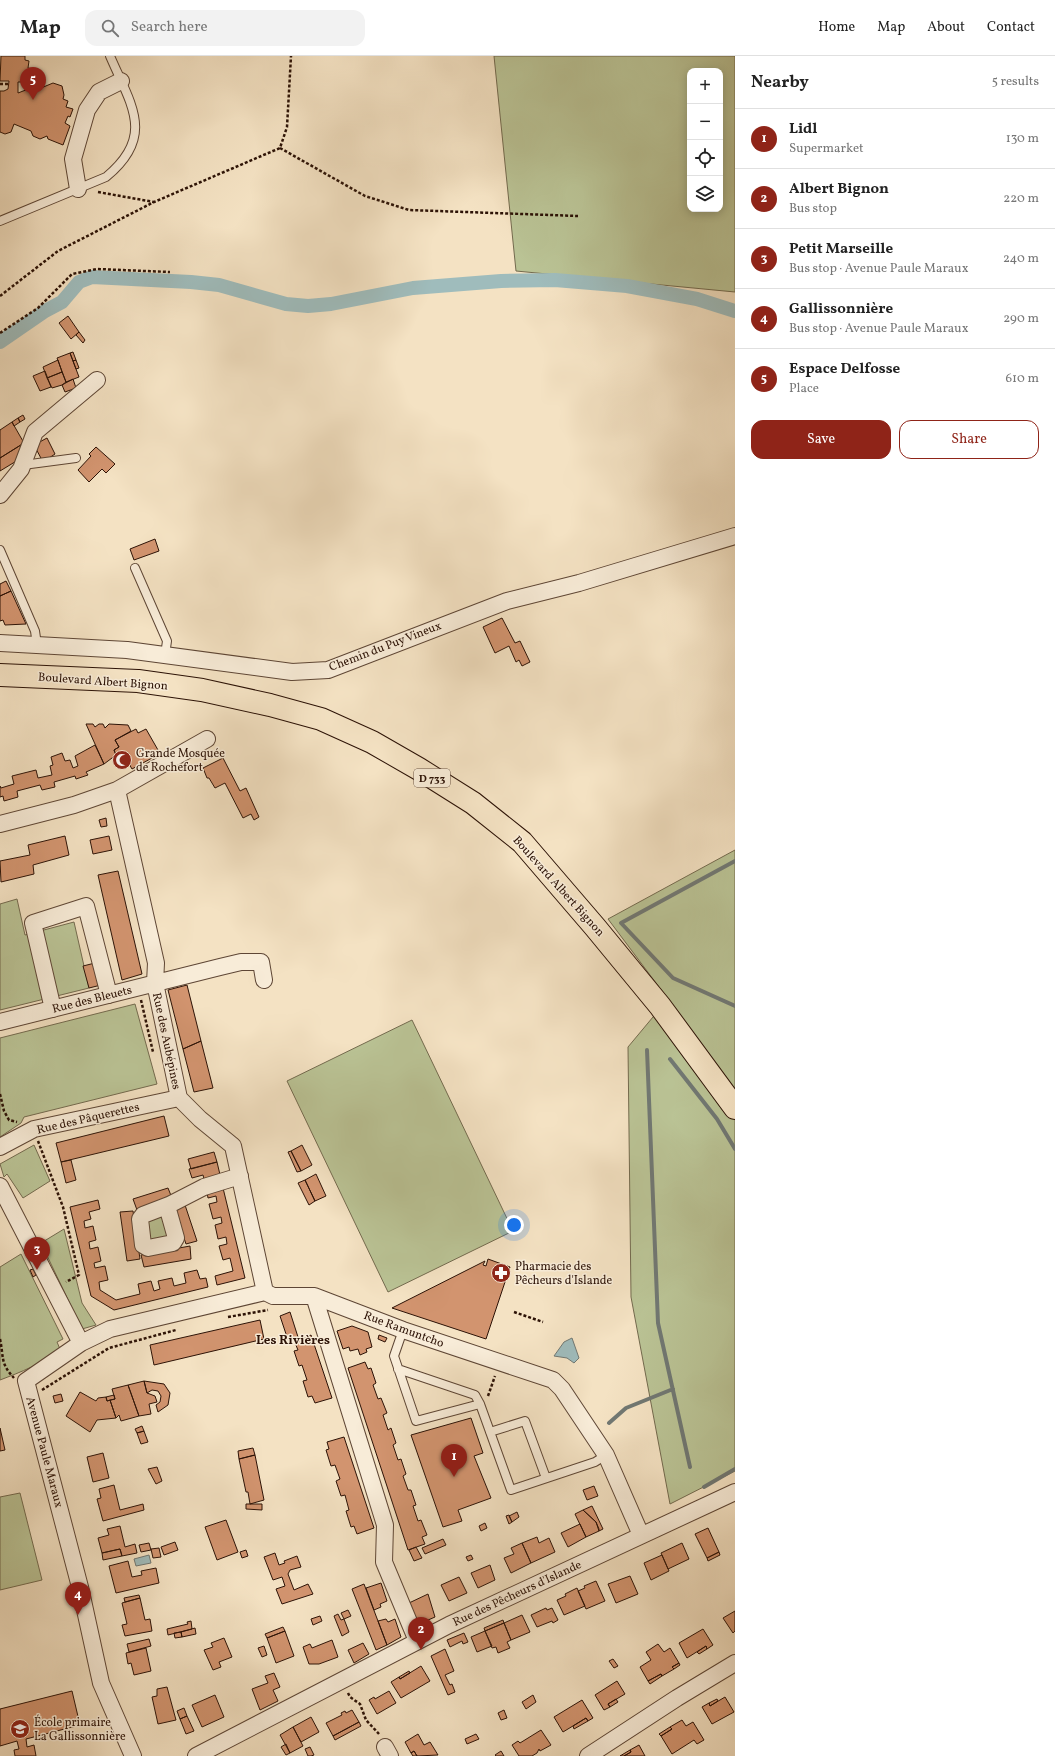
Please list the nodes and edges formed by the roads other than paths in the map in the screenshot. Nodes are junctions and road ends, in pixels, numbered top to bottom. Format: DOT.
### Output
graph roads {
  1 [pos="110,56"];
  2 [pos="121,81"];
  3 [pos="78,189"];
  4 [pos="0,221"];
  5 [pos="97,380"];
  6 [pos="76,458"];
  7 [pos="23,465"];
  8 [pos="0,495"];
  9 [pos="735,536"];
  10 [pos="0,550"];
  11 [pos="135,568"];
  12 [pos="0,643"];
  13 [pos="37,645"];
  14 [pos="165,655"];
  15 [pos="0,675"];
  16 [pos="207,739"];
  17 [pos="117,790"];
  18 [pos="0,824"];
  19 [pos="264,980"];
  20 [pos="154,983"];
  21 [pos="109,994"];
  22 [pos="53,1009"];
  23 [pos="0,1022"];
  24 [pos="179,1098"];
  25 [pos="735,1108"];
  26 [pos="0,1147"];
  27 [pos="240,1176"];
  28 [pos="0,1186"];
  29 [pos="167,1206"];
  30 [pos="264,1292"];
  31 [pos="314,1296"];
  32 [pos="403,1330"];
  33 [pos="81,1343"];
  34 [pos="398,1369"];
  35 [pos="481,1408"];
  36 [pos="490,1432"];
  37 [pos="606,1455"];
  38 [pos="546,1478"];
  39 [pos="735,1492"];
  40 [pos="641,1535"];
  41 [pos="417,1641"];
  42 [pos="735,1663"];
  43 [pos="133,1756"];
  44 [pos="196,1756"];
  45 [pos="588,1756"];
  1 -- 2 [label="lane"];
  2 -- 3 [label="street"];
  2 -- 3 [label="lane"];
  3 -- 4 [label="lane"];
  5 -- 7 [label="street"];
  6 -- 7 [label="lane"];
  7 -- 8 [label="street"];
  9 -- 14 [label="street, Chemin du Puy Vineux"];
  10 -- 13 [label="lane"];
  11 -- 14 [label="lane"];
  12 -- 13 [label="street, Chemin du Puy Vineux"];
  13 -- 14 [label="street, Chemin du Puy Vineux"];
  15 -- 25 [label="main road, Boulevard Albert Bignon / D 733"];
  16 -- 17 [label="street"];
  17 -- 18 [label="street"];
  17 -- 20 [label="street, Rue des Aubépines"];
  19 -- 20 [label="street, Rue des Bleuets"];
  20 -- 21 [label="street, Rue des Bleuets"];
  20 -- 24 [label="street, Rue des Aubépines"];
  21 -- 22 [label="street, Rue des Bleuets"];
  21 -- 22 [label="street"];
  22 -- 23 [label="street, Rue des Bleuets"];
  24 -- 26 [label="street, Rue des Pâquerettes"];
  24 -- 27 [label="street, Rue des Aubépines"];
  27 -- 29 [label="street"];
  27 -- 30 [label="street, Rue des Aubépines"];
  28 -- 33 [label="street"];
  30 -- 31 [label="street, Rue Ramuntcho"];
  30 -- 33 [label="street, Rue Ramuntcho"];
  31 -- 32 [label="street, Rue Ramuntcho"];
  31 -- 41 [label="street"];
  32 -- 34 [label="lane"];
  32 -- 37 [label="street, Rue Ramuntcho"];
  33 -- 43 [label="street, Avenue Paule Maraux"];
  34 -- 35 [label="lane"];
  34 -- 35 [label="lane"];
  35 -- 36 [label="lane"];
  36 -- 38 [label="lane"];
  36 -- 38 [label="lane"];
  37 -- 38 [label="lane"];
  37 -- 40 [label="street, Rue Ramuntcho"];
  39 -- 40 [label="street, Rue des Pêcheurs d'Islande"];
  40 -- 41 [label="street, Rue des Pêcheurs d'Islande"];
  41 -- 44 [label="street, Rue des Pêcheurs d'Islande"];
  42 -- 45 [label="street"];
}
